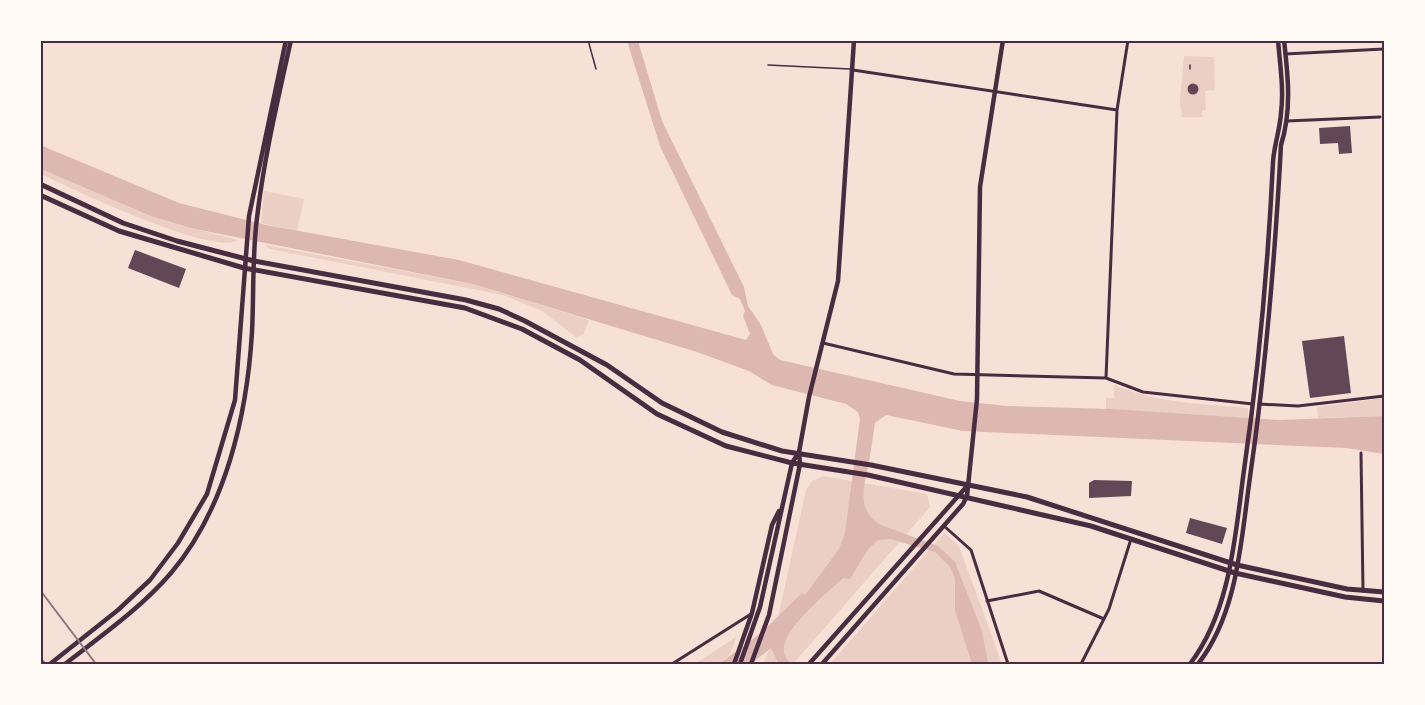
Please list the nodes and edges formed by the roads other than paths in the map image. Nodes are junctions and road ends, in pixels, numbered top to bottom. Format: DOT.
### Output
graph roads {
  1 [pos="286,40"];
  2 [pos="291,40"];
  3 [pos="588,40"];
  4 [pos="854,40"];
  5 [pos="1003,40"];
  6 [pos="1128,40"];
  7 [pos="1278,40"];
  8 [pos="1284,40"];
  9 [pos="1384,49"];
  10 [pos="1286,54"];
  11 [pos="768,65"];
  12 [pos="596,69"];
  13 [pos="851,69"];
  14 [pos="995,90"];
  15 [pos="1117,110"];
  16 [pos="1380,117"];
  17 [pos="1287,121"];
  18 [pos="40,184"];
  19 [pos="40,195"];
  20 [pos="245,258"];
  21 [pos="254,261"];
  22 [pos="244,268"];
  23 [pos="254,269"];
  24 [pos="823,343"];
  25 [pos="978,376"];
  26 [pos="1106,378"];
  27 [pos="1384,396"];
  28 [pos="1253,405"];
  29 [pos="1259,406"];
  30 [pos="800,452"];
  31 [pos="1361,453"];
  32 [pos="792,463"];
  33 [pos="800,464"];
  34 [pos="968,484"];
  35 [pos="964,495"];
  36 [pos="782,506"];
  37 [pos="943,525"];
  38 [pos="1131,539"];
  39 [pos="1234,564"];
  40 [pos="1232,572"];
  41 [pos="1363,590"];
  42 [pos="1384,592"];
  43 [pos="987,601"];
  44 [pos="1384,601"];
  45 [pos="752,613"];
  46 [pos="1104,619"];
  47 [pos="50,664"];
  48 [pos="65,664"];
  49 [pos="672,664"];
  50 [pos="734,664"];
  51 [pos="740,664"];
  52 [pos="751,664"];
  53 [pos="809,664"];
  54 [pos="822,664"];
  55 [pos="1008,664"];
  56 [pos="1081,664"];
  57 [pos="1190,664"];
  58 [pos="1198,664"];
  1 -- 20 [label="main road"];
  2 -- 21 [label="main road"];
  3 -- 12 [label="lane"];
  4 -- 13 [label="main road"];
  5 -- 14 [label="main road"];
  6 -- 15 [label="street"];
  7 -- 28 [label="main road"];
  8 -- 10 [label="main road"];
  9 -- 10 [label="street"];
  10 -- 17 [label="main road"];
  11 -- 13 [label="lane"];
  13 -- 14 [label="street"];
  13 -- 24 [label="main road"];
  14 -- 15 [label="street"];
  14 -- 25 [label="main road"];
  15 -- 26 [label="street"];
  16 -- 17 [label="street"];
  17 -- 29 [label="main road"];
  18 -- 20 [label="main road"];
  19 -- 22 [label="main road"];
  20 -- 21 [label="main road"];
  20 -- 22 [label="main road"];
  21 -- 23 [label="main road"];
  21 -- 30 [label="main road"];
  22 -- 23 [label="main road"];
  22 -- 47 [label="main road"];
  23 -- 32 [label="main road"];
  23 -- 48 [label="main road"];
  24 -- 25 [label="street"];
  24 -- 30 [label="main road"];
  25 -- 26 [label="street"];
  25 -- 34 [label="main road"];
  26 -- 28 [label="street"];
  27 -- 29 [label="street"];
  28 -- 29 [label="street"];
  28 -- 39 [label="main road"];
  29 -- 39 [label="main road"];
  30 -- 32 [label="main road"];
  30 -- 33 [label="main road"];
  30 -- 34 [label="main road"];
  31 -- 41 [label="street"];
  32 -- 33 [label="main road"];
  32 -- 36 [label="main road"];
  33 -- 35 [label="main road"];
  33 -- 52 [label="main road"];
  34 -- 35 [label="main road"];
  34 -- 39 [label="main road"];
  35 -- 37 [label="main road"];
  35 -- 38 [label="main road"];
  35 -- 53 [label="main road"];
  36 -- 45 [label="main road"];
  36 -- 51 [label="main road"];
  37 -- 43 [label="street"];
  37 -- 54 [label="main road"];
  38 -- 40 [label="main road"];
  38 -- 46 [label="street"];
  39 -- 40 [label="main road"];
  39 -- 41 [label="main road"];
  40 -- 44 [label="main road"];
  40 -- 57 [label="main road"];
  40 -- 58 [label="main road"];
  41 -- 42 [label="main road"];
  43 -- 46 [label="street"];
  43 -- 55 [label="street"];
  45 -- 49 [label="street"];
  45 -- 50 [label="main road"];
  46 -- 56 [label="street"];
}
